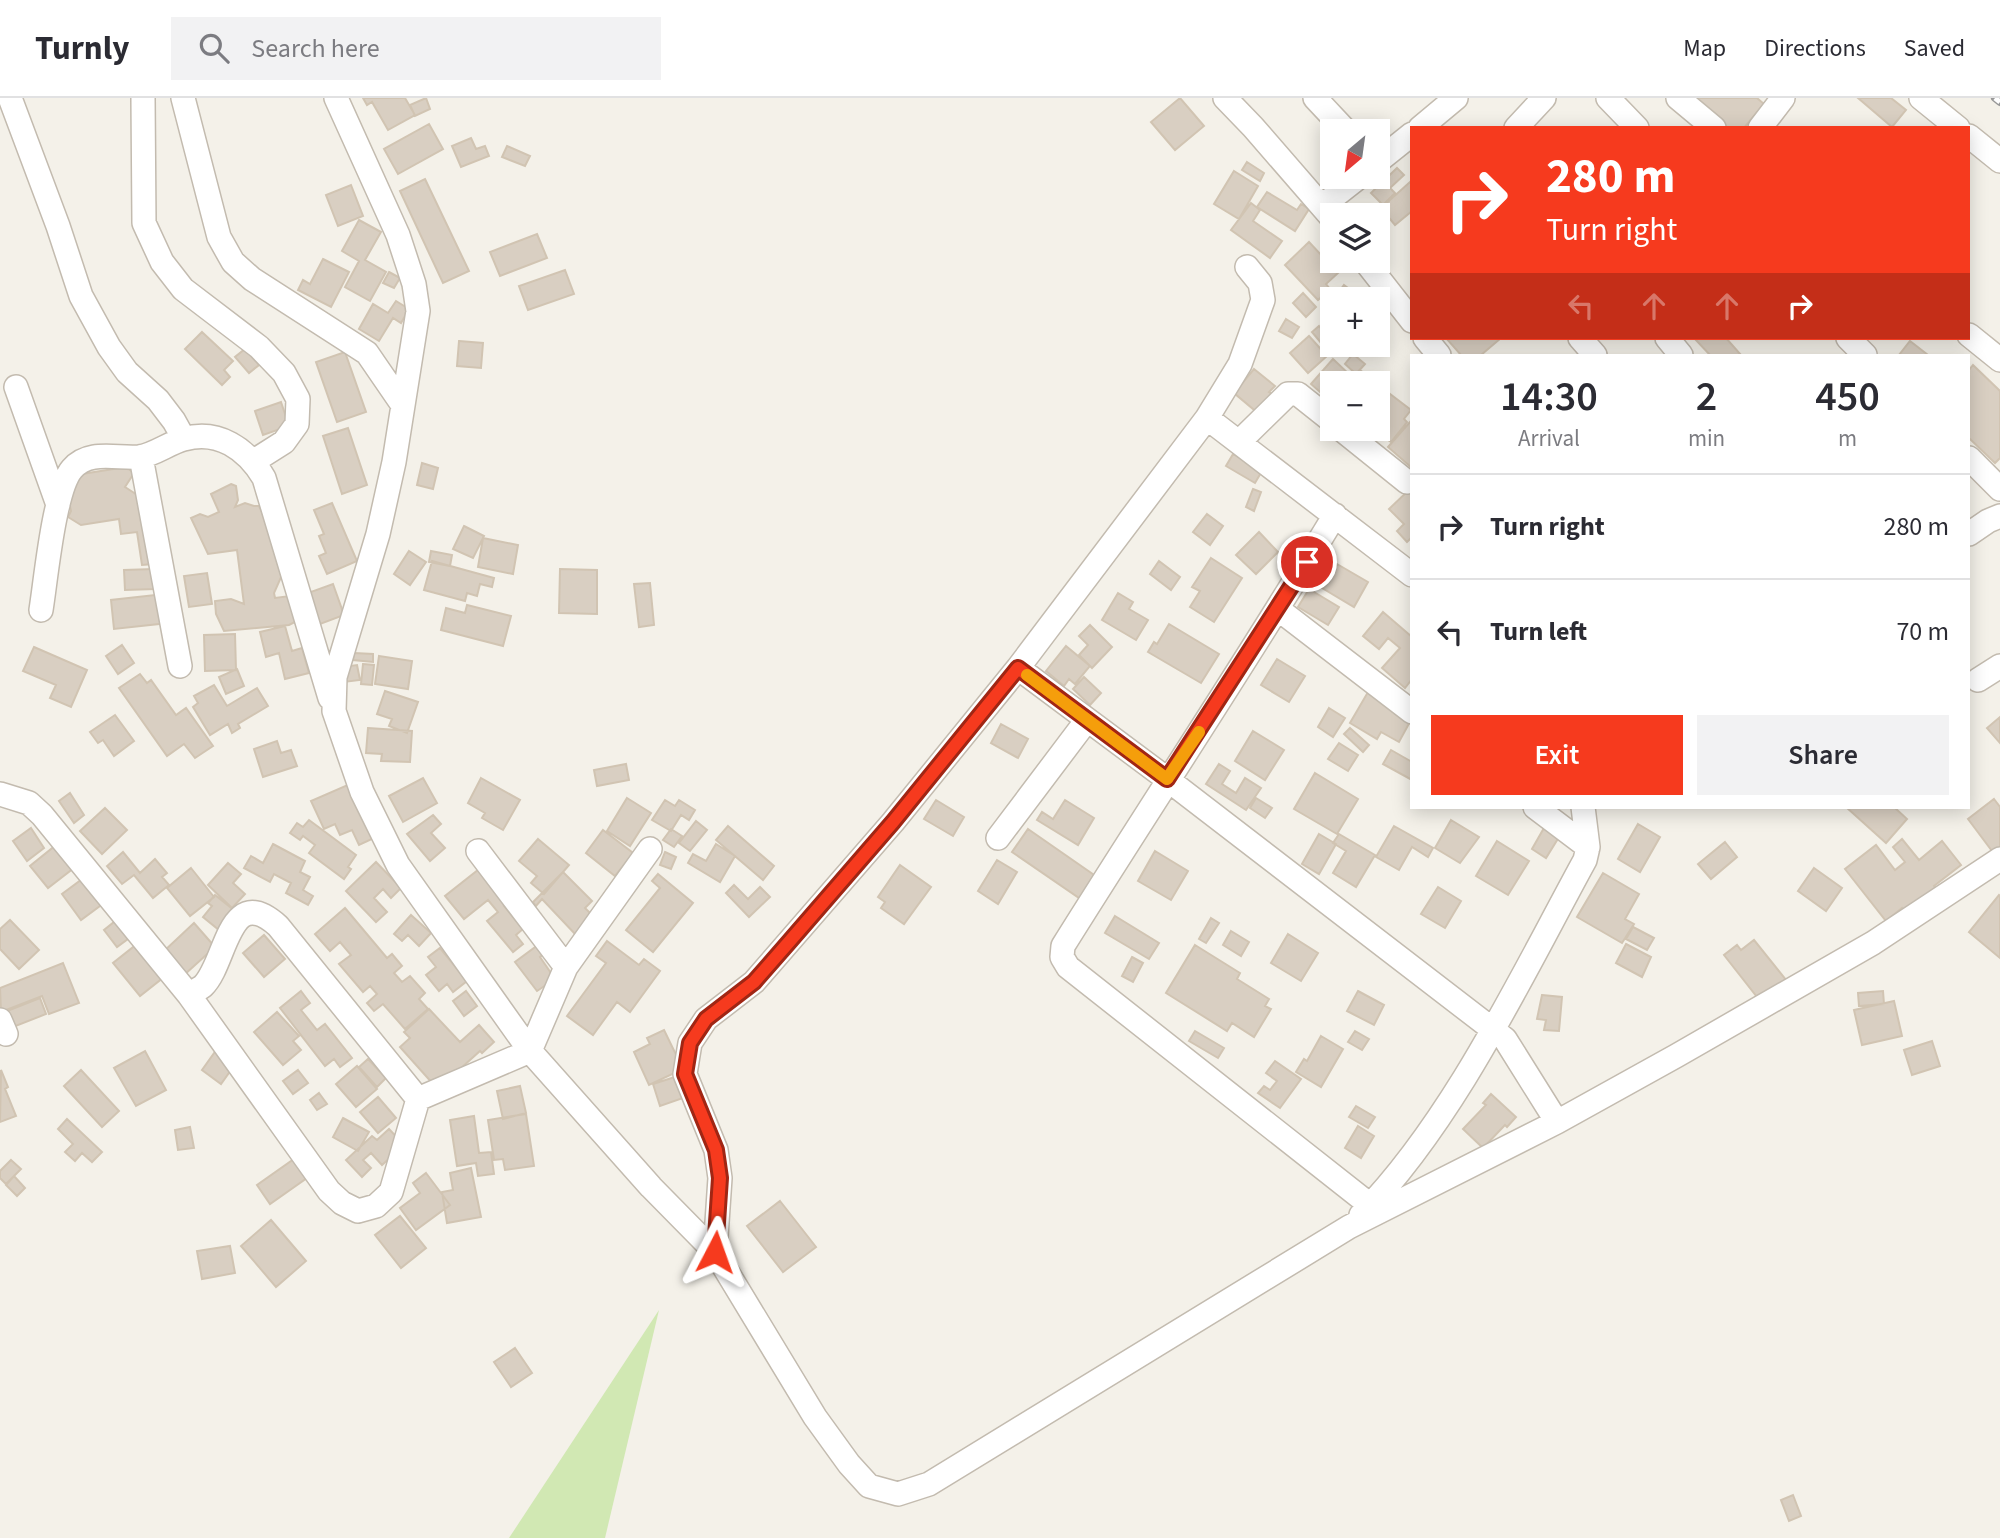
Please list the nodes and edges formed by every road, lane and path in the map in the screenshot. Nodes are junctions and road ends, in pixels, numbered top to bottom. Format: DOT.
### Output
graph roads {
  1 [pos="10,98"];
  2 [pos="144,98"];
  3 [pos="183,98"];
  4 [pos="336,98"];
  5 [pos="1225,98"];
  6 [pos="1315,98"];
  7 [pos="1457,98"];
  8 [pos="1544,98"];
  9 [pos="1608,98"];
  10 [pos="1678,98"];
  11 [pos="1783,98"];
  12 [pos="1921,98"];
  13 [pos="1335,119"];
  14 [pos="1422,126"];
  15 [pos="1518,126"];
  16 [pos="1635,126"];
  17 [pos="1712,126"];
  18 [pos="1762,126"];
  19 [pos="1956,126"];
  20 [pos="1410,136"];
  21 [pos="1970,137"];
  22 [pos="1390,152"];
  23 [pos="2000,161"];
  24 [pos="1348,189"];
  25 [pos="1335,203"];
  26 [pos="1320,204"];
  27 [pos="1247,267"];
  28 [pos="1374,273"];
  29 [pos="1410,318"];
  30 [pos="1970,336"];
  31 [pos="1427,340"];
  32 [pos="1582,340"];
  33 [pos="1669,340"];
  34 [pos="1849,340"];
  35 [pos="1438,354"];
  36 [pos="1594,354"];
  37 [pos="1680,354"];
  38 [pos="1864,354"];
  39 [pos="2000,360"];
  40 [pos="16,387"];
  41 [pos="402,404"];
  42 [pos="1320,411"];
  43 [pos="1207,418"];
  44 [pos="184,439"];
  45 [pos="1356,441"];
  46 [pos="1239,442"];
  47 [pos="141,457"];
  48 [pos="1970,459"];
  49 [pos="254,461"];
  50 [pos="1407,482"];
  51 [pos="2000,489"];
  52 [pos="58,505"];
  53 [pos="1335,515"];
  54 [pos="2000,516"];
  55 [pos="1970,533"];
  56 [pos="1410,573"];
  57 [pos="41,610"];
  58 [pos="1278,610"];
  59 [pos="180,666"];
  60 [pos="2000,666"];
  61 [pos="1018,668"];
  62 [pos="1978,680"];
  63 [pos="1410,710"];
  64 [pos="334,711"];
  65 [pos="1087,720"];
  66 [pos="1167,779"];
  67 [pos="0,794"];
  68 [pos="1538,809"];
  69 [pos="1583,809"];
  70 [pos="998,838"];
  71 [pos="1588,847"];
  72 [pos="650,849"];
  73 [pos="478,851"];
  74 [pos="2000,859"];
  75 [pos="566,967"];
  76 [pos="188,995"];
  77 [pos="1492,1031"];
  78 [pos="530,1051"];
  79 [pos="418,1099"];
  80 [pos="1557,1122"];
  81 [pos="1370,1205"];
  82 [pos="1349,1227"];
  83 [pos="715,1252"];
  1 -- 44 [label="street"];
  2 -- 49 [label="street"];
  3 -- 41 [label="street"];
  4 -- 41 [label="street"];
  5 -- 26 [label="street"];
  6 -- 13 [label="street"];
  7 -- 14 [label="street"];
  8 -- 15 [label="street"];
  9 -- 16 [label="street"];
  10 -- 17 [label="street"];
  11 -- 18 [label="street"];
  12 -- 19 [label="street"];
  20 -- 22 [label="street"];
  21 -- 23 [label="street"];
  24 -- 25 [label="street"];
  27 -- 43 [label="street"];
  28 -- 29 [label="street"];
  30 -- 39 [label="street"];
  31 -- 35 [label="street"];
  32 -- 36 [label="street"];
  33 -- 37 [label="street"];
  34 -- 38 [label="street"];
  40 -- 52 [label="street"];
  41 -- 64 [label="street"];
  42 -- 46 [label="street"];
  43 -- 46 [label="street"];
  43 -- 61 [label="street"];
  44 -- 47 [label="street"];
  44 -- 49 [label="street"];
  45 -- 50 [label="street"];
  46 -- 53 [label="street"];
  47 -- 52 [label="street"];
  47 -- 59 [label="street"];
  48 -- 51 [label="street"];
  49 -- 64 [label="street"];
  52 -- 57 [label="street"];
  53 -- 56 [label="street"];
  53 -- 58 [label="street"];
  54 -- 55 [label="street"];
  58 -- 63 [label="street"];
  58 -- 66 [label="street"];
  60 -- 62 [label="street"];
  61 -- 65 [label="street"];
  61 -- 83 [label="street"];
  64 -- 78 [label="street"];
  65 -- 66 [label="street"];
  65 -- 70 [label="street"];
  66 -- 77 [label="street"];
  66 -- 81 [label="street"];
  67 -- 76 [label="street"];
  68 -- 71 [label="street"];
  69 -- 71 [label="street"];
  71 -- 77 [label="street"];
  72 -- 75 [label="street"];
  73 -- 75 [label="street"];
  74 -- 80 [label="street"];
  75 -- 78 [label="street"];
  76 -- 79 [label="street"];
  76 -- 79 [label="street"];
  77 -- 80 [label="street"];
  77 -- 81 [label="street"];
  78 -- 79 [label="street"];
  78 -- 83 [label="street"];
  80 -- 82 [label="street"];
  81 -- 82 [label="street"];
  82 -- 83 [label="street"];
}
